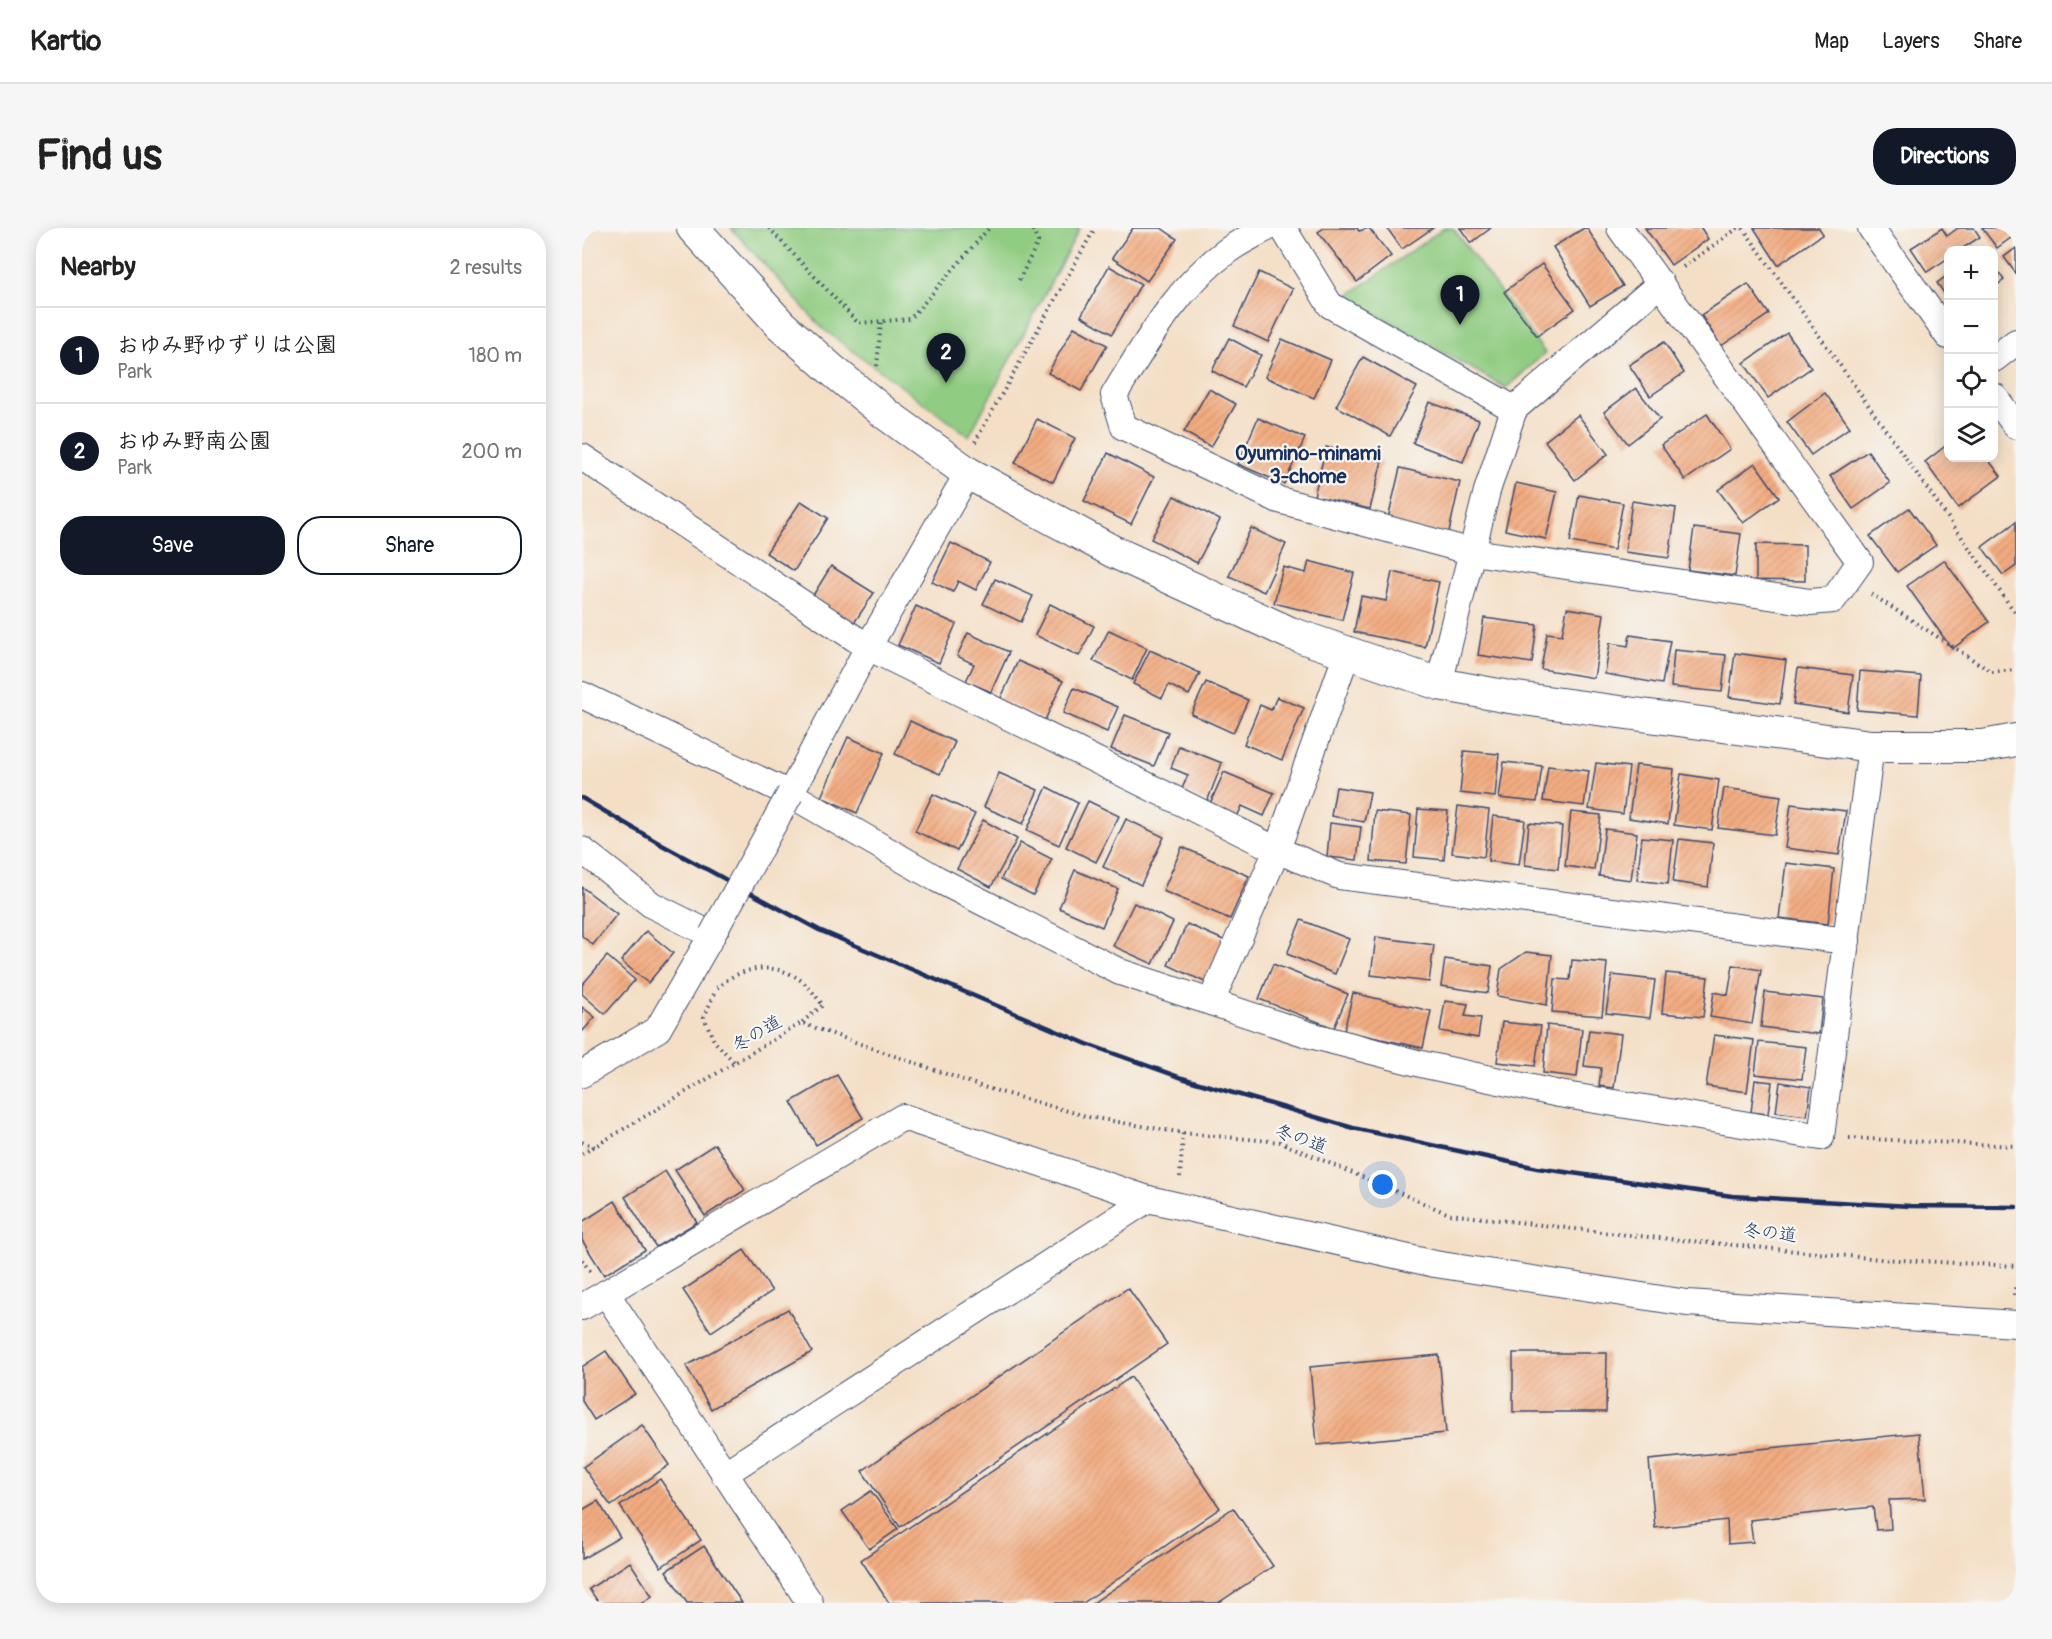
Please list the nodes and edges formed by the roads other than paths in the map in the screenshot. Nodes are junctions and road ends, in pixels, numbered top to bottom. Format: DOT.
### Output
graph roads {
  1 [pos="693,228"];
  2 [pos="1267,228"];
  3 [pos="1283,228"];
  4 [pos="1620,228"];
  5 [pos="1871,228"];
  6 [pos="1661,283"];
  7 [pos="1944,330"];
  8 [pos="2016,342"];
  9 [pos="1998,356"];
  10 [pos="1998,401"];
  11 [pos="1514,409"];
  12 [pos="2016,426"];
  13 [pos="582,457"];
  14 [pos="970,460"];
  15 [pos="1473,552"];
  16 [pos="868,647"];
  17 [pos="1347,653"];
  18 [pos="1439,684"];
  19 [pos="582,695"];
  20 [pos="2016,740"];
  21 [pos="1871,746"];
  22 [pos="790,794"];
  23 [pos="582,850"];
  24 [pos="1277,850"];
  25 [pos="712,935"];
  26 [pos="1847,941"];
  27 [pos="1211,1002"];
  28 [pos="582,1074"];
  29 [pos="1148,1198"];
  30 [pos="606,1293"];
  31 [pos="582,1307"];
  32 [pos="2016,1324"];
  33 [pos="724,1474"];
  34 [pos="810,1603"];
  1 -- 14 [label="street"];
  2 -- 15 [label="street"];
  3 -- 11 [label="street"];
  4 -- 6 [label="street"];
  5 -- 7 [label="street"];
  6 -- 11 [label="street"];
  6 -- 15 [label="street"];
  8 -- 9 [label="street"];
  10 -- 12 [label="street"];
  11 -- 15 [label="street"];
  13 -- 16 [label="street"];
  14 -- 16 [label="street"];
  14 -- 17 [label="street"];
  15 -- 18 [label="street"];
  16 -- 22 [label="street"];
  16 -- 24 [label="street"];
  17 -- 18 [label="street"];
  17 -- 24 [label="street"];
  18 -- 21 [label="street"];
  19 -- 22 [label="street"];
  20 -- 21 [label="street"];
  21 -- 26 [label="street"];
  22 -- 25 [label="street, bridge"];
  22 -- 27 [label="street"];
  23 -- 25 [label="street"];
  24 -- 26 [label="street"];
  24 -- 27 [label="street"];
  25 -- 28 [label="street"];
  26 -- 27 [label="street"];
  29 -- 30 [label="street"];
  29 -- 32 [label="street"];
  29 -- 33 [label="street"];
  30 -- 31 [label="street"];
  30 -- 33 [label="street"];
  33 -- 34 [label="street"];
}
